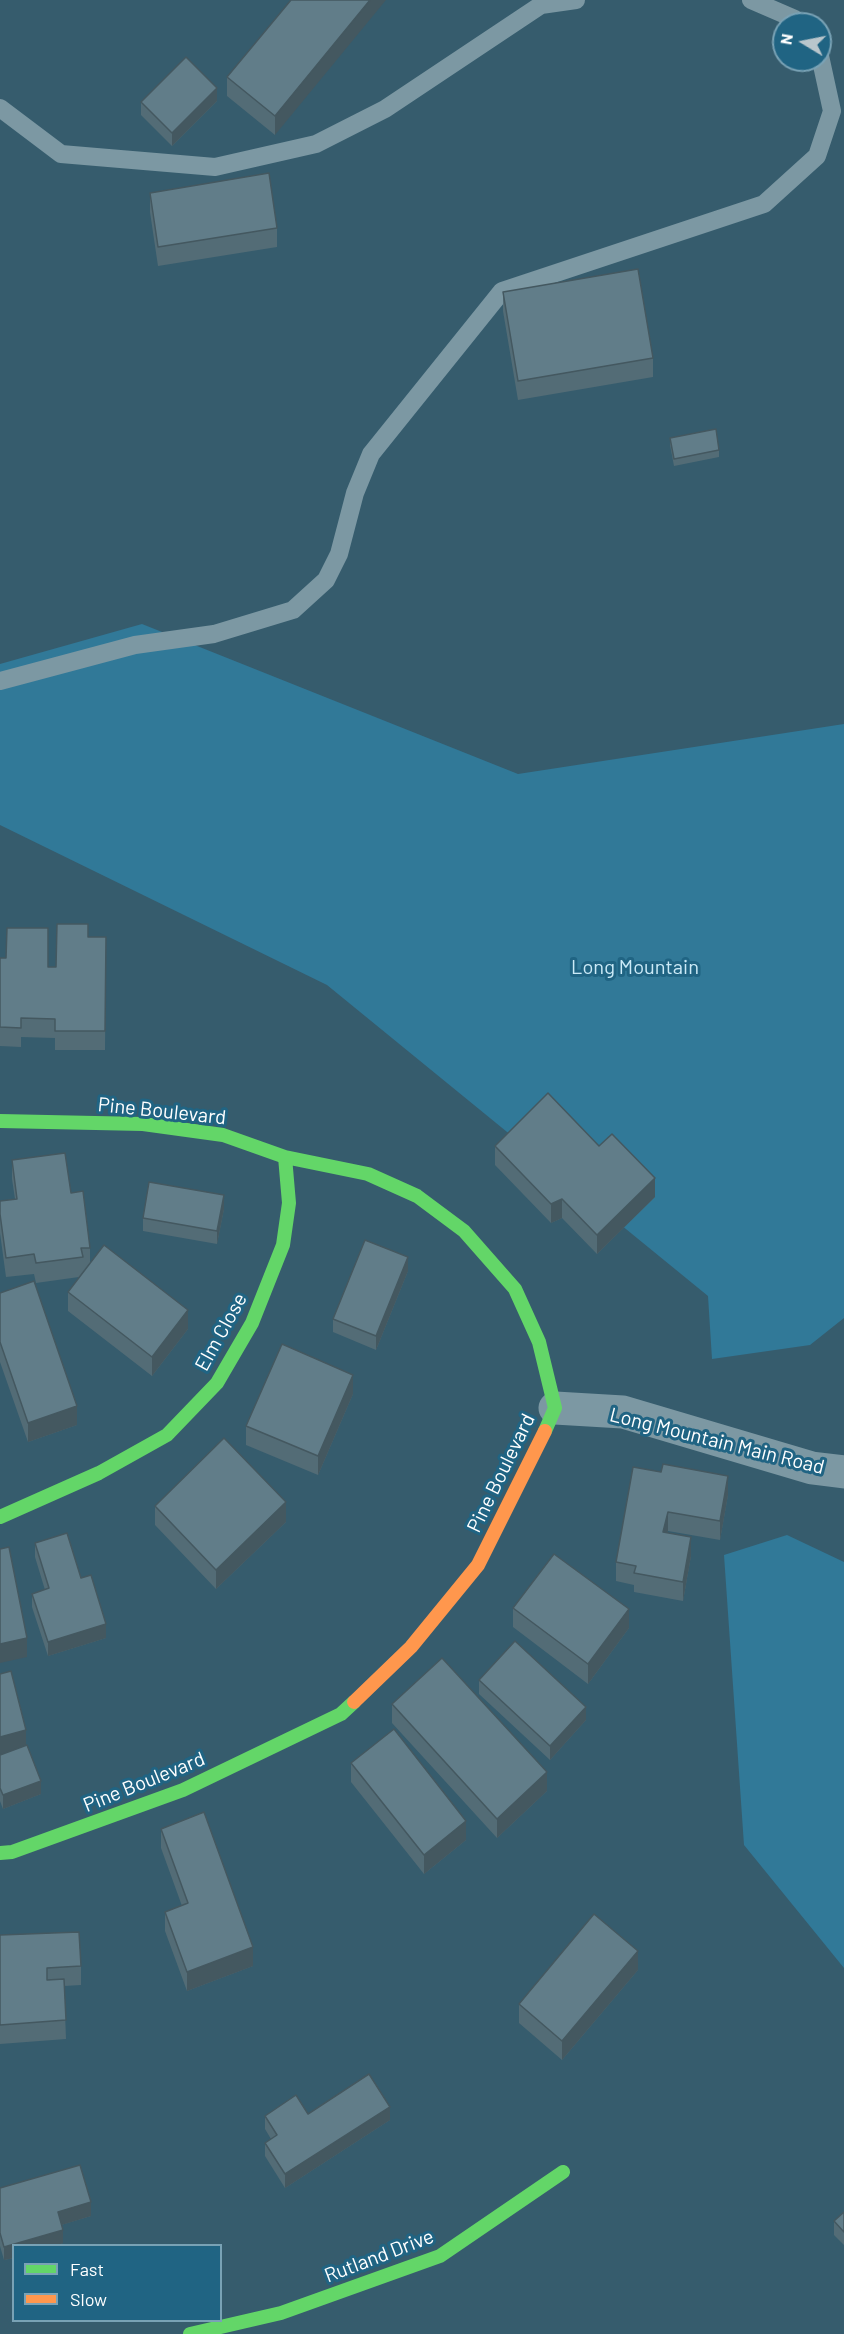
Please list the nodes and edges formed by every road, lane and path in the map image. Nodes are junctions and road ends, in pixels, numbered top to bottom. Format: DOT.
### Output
graph roads {
  1 [pos="576,0"];
  2 [pos="751,0"];
  3 [pos="779,12"];
  4 [pos="823,72"];
  5 [pos="0,108"];
  6 [pos="0,681"];
  7 [pos="0,1121"];
  8 [pos="285,1157"];
  9 [pos="555,1408"];
  10 [pos="844,1472"];
  11 [pos="0,1517"];
  12 [pos="0,1853"];
  13 [pos="563,2172"];
  14 [pos="190,2334"];
  1 -- 5 [label="lane"];
  2 -- 3 [label="lane"];
  4 -- 6 [label="lane"];
  7 -- 8 [label="street, Pine Boulevard"];
  8 -- 9 [label="street, Pine Boulevard"];
  8 -- 11 [label="street, Elm Close"];
  9 -- 10 [label="street, Long Mountain Main Road"];
  9 -- 12 [label="street, Pine Boulevard"];
  13 -- 14 [label="street, Rutland Drive"];
}
